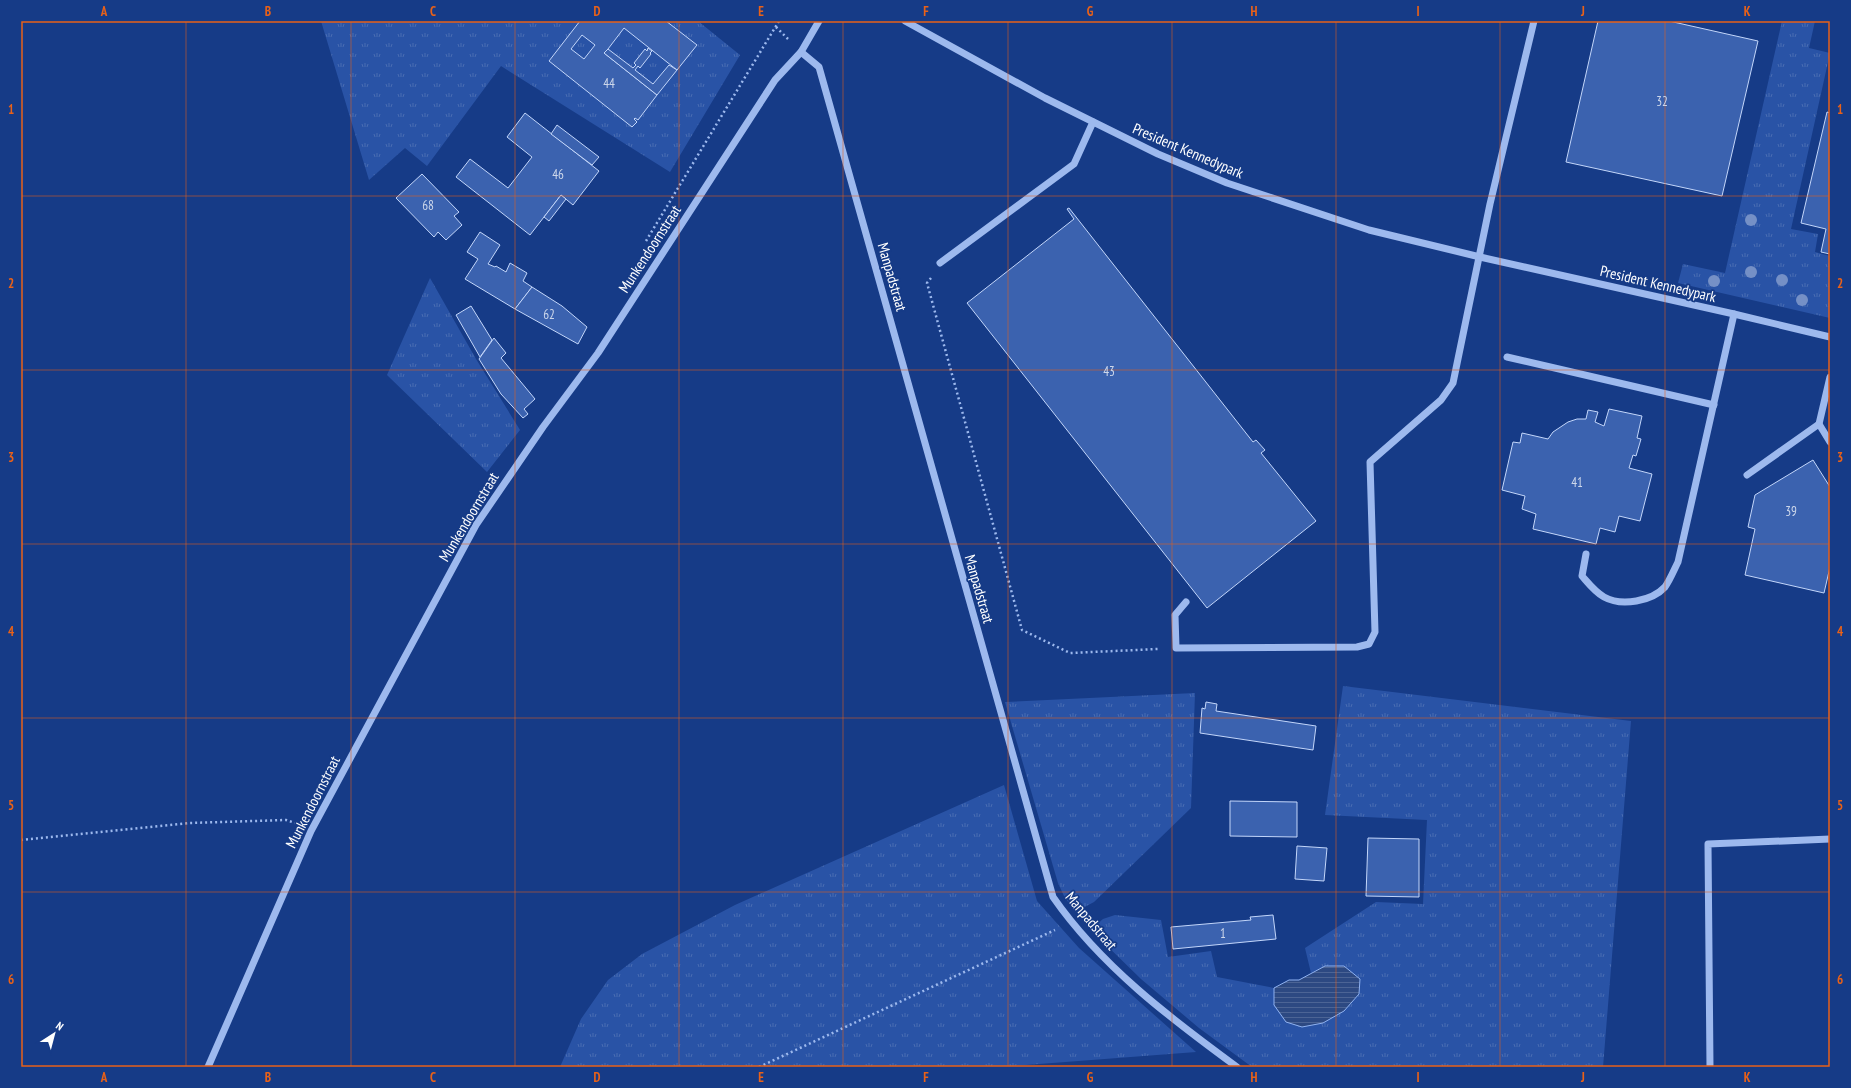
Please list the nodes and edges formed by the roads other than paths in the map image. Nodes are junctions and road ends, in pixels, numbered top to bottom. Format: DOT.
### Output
graph roads {
  1 [pos="819,21"];
  2 [pos="905,21"];
  3 [pos="1534,21"];
  4 [pos="801,52"];
  5 [pos="1093,122"];
  6 [pos="1480,257"];
  7 [pos="940,263"];
  8 [pos="1734,314"];
  9 [pos="1830,337"];
  10 [pos="1507,358"];
  11 [pos="1830,377"];
  12 [pos="1714,405"];
  13 [pos="1819,424"];
  14 [pos="1830,442"];
  15 [pos="1747,475"];
  16 [pos="1586,554"];
  17 [pos="1186,602"];
  18 [pos="1830,839"];
  19 [pos="208,1067"];
  20 [pos="1237,1067"];
  21 [pos="1710,1067"];
  1 -- 4 [label="street, Munkendoornstraat"];
  2 -- 5 [label="street, President Kennedypark"];
  3 -- 6 [label="street"];
  4 -- 19 [label="street, Munkendoornstraat"];
  4 -- 20 [label="street, Manpadstraat"];
  5 -- 6 [label="street, President Kennedypark"];
  5 -- 7 [label="street"];
  6 -- 8 [label="street, President Kennedypark"];
  6 -- 17 [label="street"];
  8 -- 9 [label="street, President Kennedypark"];
  8 -- 12 [label="street"];
  10 -- 12 [label="street"];
  11 -- 13 [label="street"];
  12 -- 16 [label="street"];
  13 -- 14 [label="street"];
  13 -- 15 [label="street"];
  18 -- 21 [label="street"];
}
